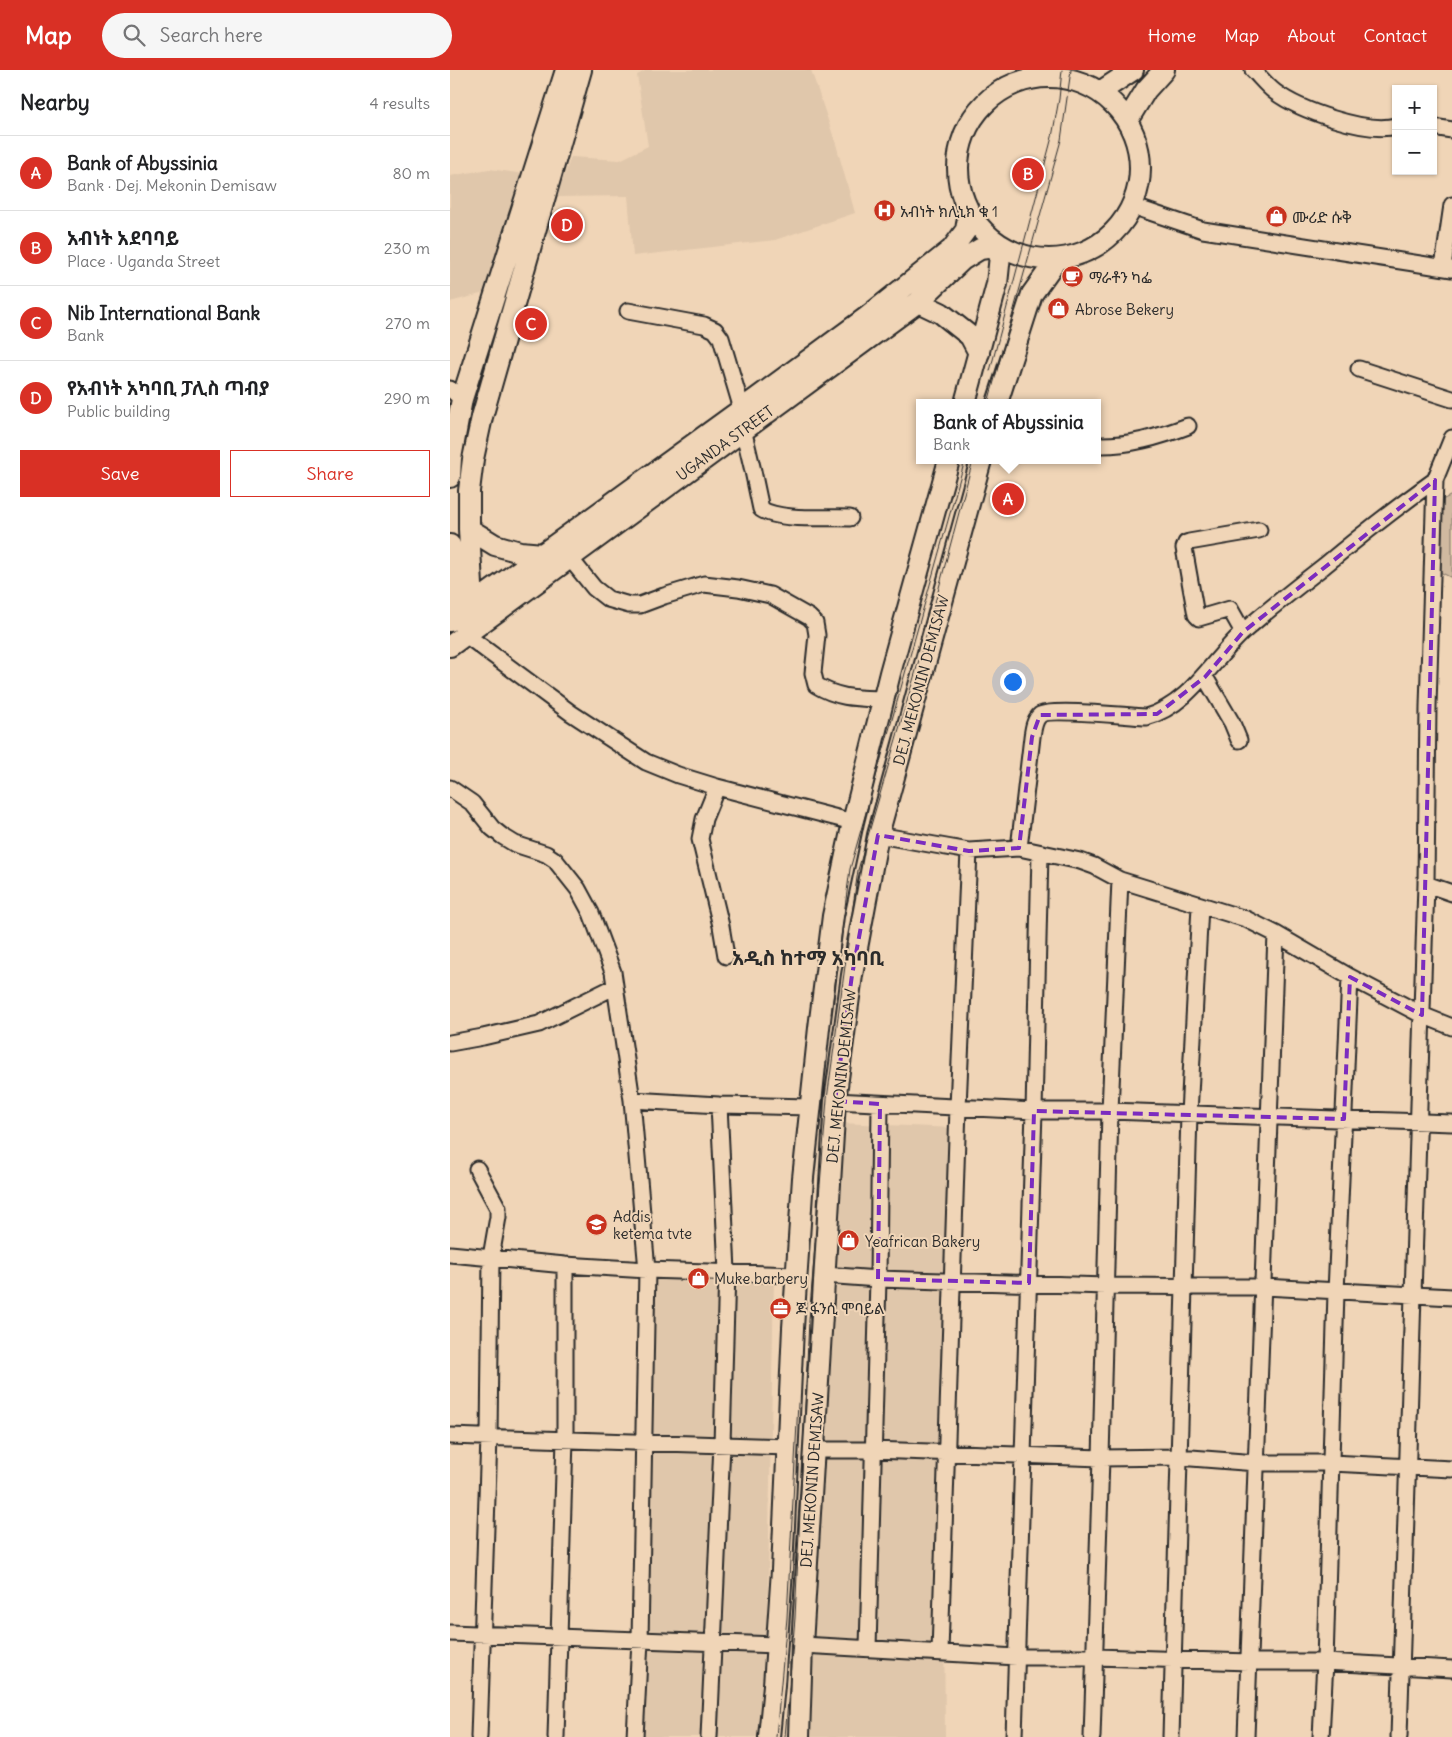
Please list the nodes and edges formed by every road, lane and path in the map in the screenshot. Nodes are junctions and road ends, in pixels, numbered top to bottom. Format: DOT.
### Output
graph roads {
  1 [pos="566,70"];
  2 [pos="581,70"];
  3 [pos="1133,70"];
  4 [pos="1164,70"];
  5 [pos="1253,70"];
  6 [pos="1048,74"];
  7 [pos="1091,83"];
  8 [pos="1127,120"];
  9 [pos="1392,126"];
  10 [pos="1437,128"];
  11 [pos="1452,130"];
  12 [pos="1452,205"];
  13 [pos="1132,206"];
  14 [pos="969,212"];
  15 [pos="1001,246"];
  16 [pos="1057,259"];
  17 [pos="1447,268"];
  18 [pos="918,302"];
  19 [pos="628,311"];
  20 [pos="979,354"];
  21 [pos="1359,369"];
  22 [pos="456,394"];
  23 [pos="966,399"];
  24 [pos="998,399"];
  25 [pos="1452,399"];
  26 [pos="742,409"];
  27 [pos="1188,426"];
  28 [pos="743,430"];
  29 [pos="1452,438"];
  30 [pos="1101,445"];
  31 [pos="948,464"];
  32 [pos="980,464"];
  33 [pos="450,478"];
  34 [pos="1435,480"];
  35 [pos="850,518"];
  36 [pos="469,529"];
  37 [pos="1259,530"];
  38 [pos="450,545"];
  39 [pos="543,554"];
  40 [pos="569,557"];
  41 [pos="461,613"];
  42 [pos="1243,632"];
  43 [pos="465,635"];
  44 [pos="1205,677"];
  45 [pos="884,699"];
  46 [pos="1239,740"];
  47 [pos="717,787"];
  48 [pos="450,788"];
  49 [pos="853,822"];
  50 [pos="878,835"];
  51 [pos="1019,848"];
  52 [pos="969,852"];
  53 [pos="1040,853"];
  54 [pos="1120,880"];
  55 [pos="1426,884"];
  56 [pos="1452,893"];
  57 [pos="1200,906"];
  58 [pos="1276,934"];
  59 [pos="726,956"];
  60 [pos="1350,977"];
  61 [pos="614,987"];
  62 [pos="1422,1014"];
  63 [pos="1452,1027"];
  64 [pos="450,1043"];
  65 [pos="632,1100"];
  66 [pos="835,1101"];
  67 [pos="880,1104"];
  68 [pos="719,1105"];
  69 [pos="810,1107"];
  70 [pos="958,1107"];
  71 [pos="1034,1111"];
  72 [pos="1110,1111"];
  73 [pos="1189,1114"];
  74 [pos="1269,1117"];
  75 [pos="1344,1118"];
  76 [pos="1418,1122"];
  77 [pos="1452,1123"];
  78 [pos="477,1169"];
  79 [pos="450,1254"];
  80 [pos="491,1257"];
  81 [pos="565,1265"];
  82 [pos="648,1270"];
  83 [pos="726,1271"];
  84 [pos="797,1275"];
  85 [pos="824,1275"];
  86 [pos="878,1279"];
  87 [pos="953,1281"];
  88 [pos="1029,1283"];
  89 [pos="1106,1286"];
  90 [pos="1183,1287"];
  91 [pos="1263,1287"];
  92 [pos="1336,1292"];
  93 [pos="1413,1294"];
  94 [pos="1452,1297"];
  95 [pos="450,1436"];
  96 [pos="489,1437"];
  97 [pos="565,1439"];
  98 [pos="644,1442"];
  99 [pos="722,1444"];
  100 [pos="789,1447"];
  101 [pos="815,1450"];
  102 [pos="872,1450"];
  103 [pos="947,1454"];
  104 [pos="1024,1455"];
  105 [pos="1178,1457"];
  106 [pos="1101,1458"];
  107 [pos="1257,1463"];
  108 [pos="1331,1463"];
  109 [pos="1407,1468"];
  110 [pos="1452,1469"];
  111 [pos="450,1633"];
  112 [pos="483,1634"];
  113 [pos="558,1637"];
  114 [pos="640,1640"];
  115 [pos="714,1643"];
  116 [pos="777,1645"];
  117 [pos="802,1645"];
  118 [pos="868,1648"];
  119 [pos="940,1652"];
  120 [pos="1017,1657"];
  121 [pos="1096,1657"];
  122 [pos="1173,1660"];
  123 [pos="1249,1662"];
  124 [pos="1325,1662"];
  125 [pos="1401,1667"];
  126 [pos="1452,1669"];
  127 [pos="479,1737"];
  128 [pos="556,1737"];
  129 [pos="635,1737"];
  130 [pos="709,1737"];
  131 [pos="768,1737"];
  132 [pos="798,1737"];
  133 [pos="1014,1737"];
  134 [pos="1092,1737"];
  135 [pos="1171,1737"];
  136 [pos="1246,1737"];
  137 [pos="1321,1737"];
  138 [pos="1399,1737"];
  1 -- 22 [label="main road"];
  2 -- 36 [label="main road"];
  3 -- 7 [label="main road"];
  4 -- 8 [label="main road"];
  5 -- 9 [label="street"];
  6 -- 7 [label="main road"];
  6 -- 14 [label="main road"];
  7 -- 8 [label="main road"];
  8 -- 13 [label="main road"];
  10 -- 11 [label="street"];
  12 -- 17 [label="street"];
  13 -- 16 [label="main road"];
  13 -- 17 [label="street"];
  14 -- 15 [label="main road"];
  14 -- 26 [label="main road, UGANDA STREET"];
  15 -- 16 [label="main road"];
  15 -- 18 [label="main road, UGANDA STREET"];
  15 -- 20 [label="main road"];
  16 -- 24 [label="main road"];
  18 -- 20 [label="main road"];
  18 -- 28 [label="main road, UGANDA STREET"];
  19 -- 26 [label="street"];
  20 -- 23 [label="main road"];
  21 -- 25 [label="street"];
  22 -- 33 [label="main road"];
  26 -- 39 [label="main road, UGANDA STREET"];
  27 -- 30 [label="street"];
  28 -- 35 [label="street"];
  28 -- 40 [label="main road, UGANDA STREET"];
  29 -- 34 [label="street"];
  31 -- 45 [label="main road, DEJ. MEKONIN DEMISAW"];
  32 -- 50 [label="main road, DEJ. MEKONIN DEMISAW"];
  34 -- 42 [label="street"];
  34 -- 55 [label="street"];
  36 -- 39 [label="main road"];
  36 -- 41 [label="main road"];
  37 -- 42 [label="street"];
  38 -- 41 [label="main road"];
  39 -- 41 [label="main road, UGANDA STREET"];
  40 -- 43 [label="main road, UGANDA STREET"];
  40 -- 45 [label="street"];
  41 -- 43 [label="main road"];
  42 -- 44 [label="street"];
  43 -- 47 [label="street"];
  44 -- 46 [label="street"];
  44 -- 51 [label="street"];
  45 -- 49 [label="main road, DEJ. MEKONIN DEMISAW"];
  47 -- 49 [label="street"];
  47 -- 59 [label="street"];
  48 -- 61 [label="street"];
  49 -- 69 [label="main road, DEJ. MEKONIN DEMISAW"];
  50 -- 52 [label="street"];
  50 -- 66 [label="main road, DEJ. MEKONIN DEMISAW"];
  51 -- 52 [label="street"];
  51 -- 53 [label="street"];
  52 -- 70 [label="street"];
  53 -- 54 [label="street"];
  53 -- 71 [label="street"];
  54 -- 57 [label="street"];
  54 -- 72 [label="street"];
  55 -- 56 [label="street"];
  55 -- 62 [label="street"];
  57 -- 58 [label="street"];
  57 -- 73 [label="street"];
  58 -- 60 [label="street"];
  58 -- 74 [label="street"];
  60 -- 62 [label="street"];
  60 -- 75 [label="street"];
  61 -- 64 [label="street"];
  61 -- 65 [label="street"];
  62 -- 63 [label="street"];
  62 -- 76 [label="street"];
  65 -- 68 [label="street"];
  65 -- 82 [label="street"];
  66 -- 67 [label="street"];
  66 -- 85 [label="main road, DEJ. MEKONIN DEMISAW"];
  67 -- 70 [label="street"];
  67 -- 86 [label="street"];
  68 -- 69 [label="street"];
  68 -- 83 [label="street"];
  69 -- 84 [label="main road, DEJ. MEKONIN DEMISAW"];
  70 -- 71 [label="street"];
  70 -- 87 [label="street"];
  71 -- 72 [label="street"];
  71 -- 88 [label="street"];
  72 -- 73 [label="street"];
  72 -- 89 [label="street"];
  73 -- 74 [label="street"];
  73 -- 90 [label="street"];
  74 -- 75 [label="street"];
  74 -- 91 [label="street"];
  75 -- 76 [label="street"];
  75 -- 92 [label="street"];
  76 -- 77 [label="street"];
  76 -- 93 [label="street"];
  78 -- 80 [label="street"];
  79 -- 80 [label="street"];
  80 -- 81 [label="street"];
  80 -- 96 [label="street"];
  81 -- 82 [label="street"];
  81 -- 97 [label="street"];
  82 -- 83 [label="street"];
  82 -- 98 [label="street"];
  83 -- 84 [label="street"];
  83 -- 99 [label="street"];
  84 -- 100 [label="main road, DEJ. MEKONIN DEMISAW"];
  85 -- 86 [label="street"];
  85 -- 101 [label="main road, DEJ. MEKONIN DEMISAW"];
  86 -- 87 [label="street"];
  86 -- 102 [label="street"];
  87 -- 88 [label="street"];
  87 -- 103 [label="street"];
  88 -- 89 [label="street"];
  88 -- 104 [label="street"];
  89 -- 90 [label="street"];
  89 -- 106 [label="street"];
  90 -- 91 [label="street"];
  90 -- 105 [label="street"];
  91 -- 92 [label="street"];
  91 -- 107 [label="street"];
  92 -- 93 [label="street"];
  92 -- 108 [label="street"];
  93 -- 94 [label="street"];
  93 -- 109 [label="street"];
  95 -- 96 [label="street"];
  96 -- 97 [label="street"];
  96 -- 112 [label="street"];
  97 -- 98 [label="street"];
  97 -- 113 [label="street"];
  98 -- 99 [label="street"];
  98 -- 114 [label="street"];
  99 -- 100 [label="street"];
  99 -- 115 [label="street"];
  100 -- 116 [label="main road, DEJ. MEKONIN DEMISAW"];
  101 -- 102 [label="street"];
  101 -- 117 [label="main road, DEJ. MEKONIN DEMISAW"];
  102 -- 103 [label="street"];
  102 -- 118 [label="street"];
  103 -- 104 [label="street"];
  103 -- 119 [label="street"];
  104 -- 106 [label="street"];
  104 -- 120 [label="street"];
  105 -- 106 [label="street"];
  105 -- 107 [label="street"];
  105 -- 122 [label="street"];
  106 -- 121 [label="street"];
  107 -- 108 [label="street"];
  107 -- 123 [label="street"];
  108 -- 109 [label="street"];
  108 -- 124 [label="street"];
  109 -- 110 [label="street"];
  109 -- 125 [label="street"];
  111 -- 112 [label="street"];
  112 -- 113 [label="street"];
  112 -- 127 [label="street"];
  113 -- 114 [label="street"];
  113 -- 128 [label="street"];
  114 -- 115 [label="street"];
  114 -- 129 [label="street"];
  115 -- 116 [label="street"];
  115 -- 130 [label="street"];
  116 -- 131 [label="main road, DEJ. MEKONIN DEMISAW"];
  117 -- 118 [label="street"];
  117 -- 132 [label="main road, DEJ. MEKONIN DEMISAW"];
  118 -- 119 [label="street"];
  119 -- 120 [label="street"];
  120 -- 121 [label="street"];
  120 -- 133 [label="street"];
  121 -- 122 [label="street"];
  121 -- 134 [label="street"];
  122 -- 123 [label="street"];
  122 -- 135 [label="street"];
  123 -- 124 [label="street"];
  123 -- 136 [label="street"];
  124 -- 125 [label="street"];
  124 -- 137 [label="street"];
  125 -- 126 [label="street"];
  125 -- 138 [label="street"];
}
